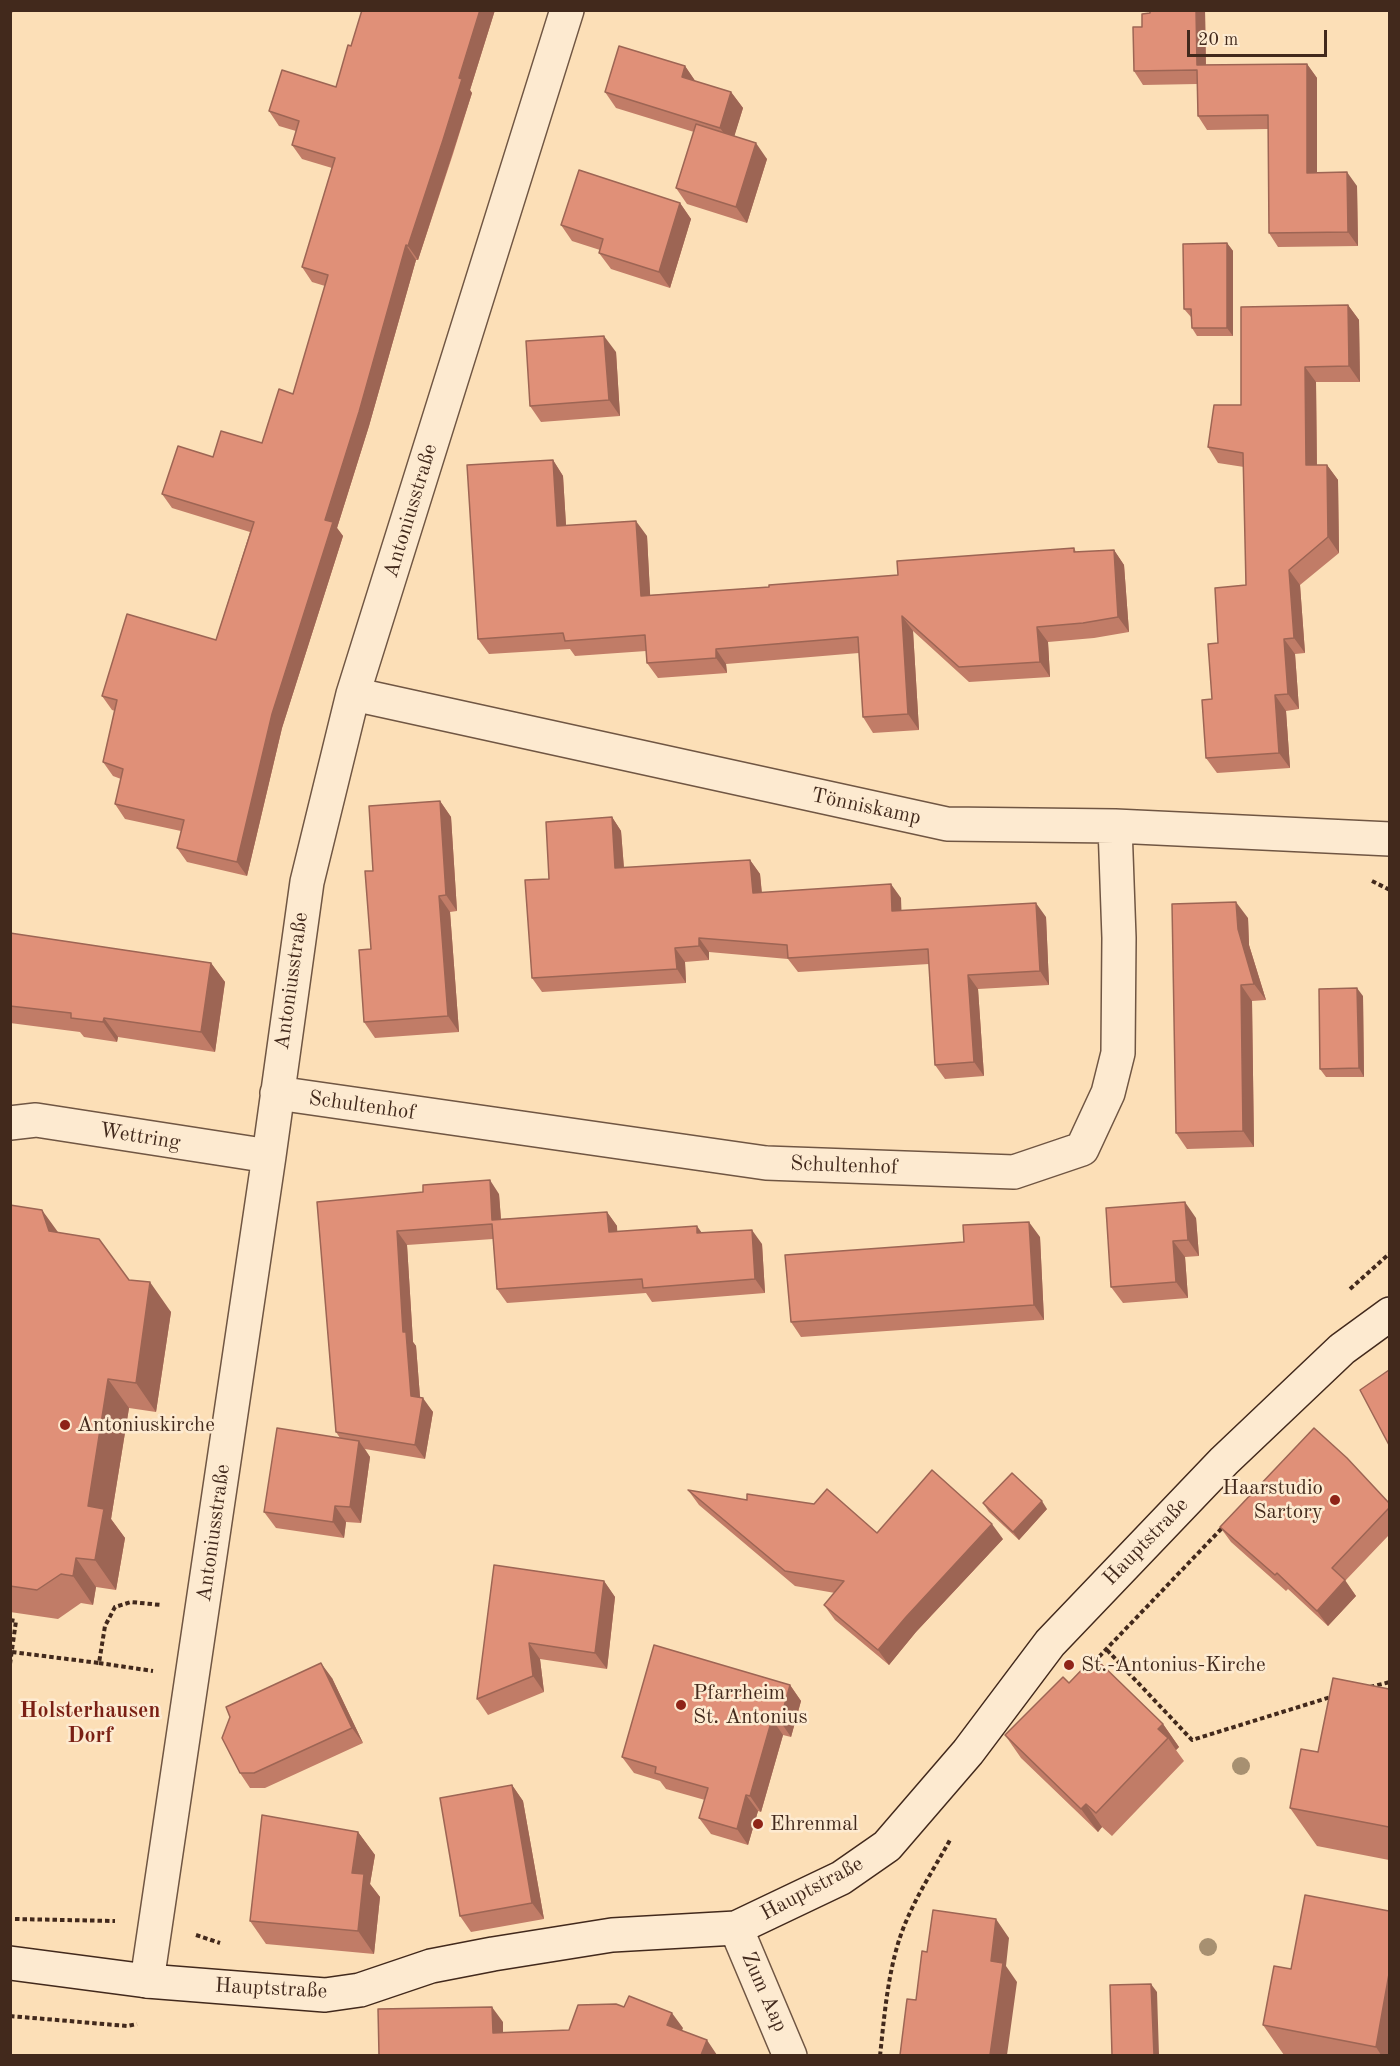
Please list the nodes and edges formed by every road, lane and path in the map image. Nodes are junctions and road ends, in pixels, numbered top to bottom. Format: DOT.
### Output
graph roads {
  1 [pos="567,10"];
  2 [pos="353,694"];
  3 [pos="1114,826"];
  4 [pos="1389,839"];
  5 [pos="1362,876"];
  6 [pos="1389,890"];
  7 [pos="277,1093"];
  8 [pos="10,1123"];
  9 [pos="269,1156"];
  10 [pos="1389,1314"];
  11 [pos="1226,1525"];
  12 [pos="202,1610"];
  13 [pos="10,1620"];
  14 [pos="12,1652"];
  15 [pos="99,1663"];
  16 [pos="10,1664"];
  17 [pos="141,1669"];
  18 [pos="1389,1682"];
  19 [pos="1366,1688"];
  20 [pos="1345,1694"];
  21 [pos="952,1836"];
  22 [pos="10,1919"];
  23 [pos="155,1922"];
  24 [pos="736,1928"];
  25 [pos="223,1944"];
  26 [pos="10,1963"];
  27 [pos="147,1980"];
  28 [pos="790,2055"];
  29 [pos="880,2055"];
  1 -- 2 [label="street, Antoniusstraße"];
  2 -- 3 [label="street, Tönniskamp"];
  2 -- 7 [label="street, Antoniusstraße"];
  3 -- 4 [label="street, Tönniskamp"];
  3 -- 7 [label="street, Schultenhof"];
  5 -- 6 [label="path"];
  7 -- 9 [label="street, Antoniusstraße"];
  8 -- 9 [label="street, Wettring"];
  9 -- 12 [label="street, Antoniusstraße"];
  10 -- 24 [label="street, Hauptstraße"];
  11 -- 20 [label="path"];
  12 -- 15 [label="path"];
  12 -- 23 [label="street, Antoniusstraße"];
  13 -- 14 [label="path"];
  14 -- 15 [label="path"];
  14 -- 16 [label="path"];
  15 -- 17 [label="path"];
  18 -- 19 [label="path"];
  21 -- 29 [label="path"];
  22 -- 23 [label="path"];
  23 -- 25 [label="path"];
  23 -- 27 [label="street, Antoniusstraße"];
  24 -- 27 [label="street, Hauptstraße"];
  24 -- 28 [label="street, Zum Aap"];
  26 -- 27 [label="street, Hauptstraße"];
}
